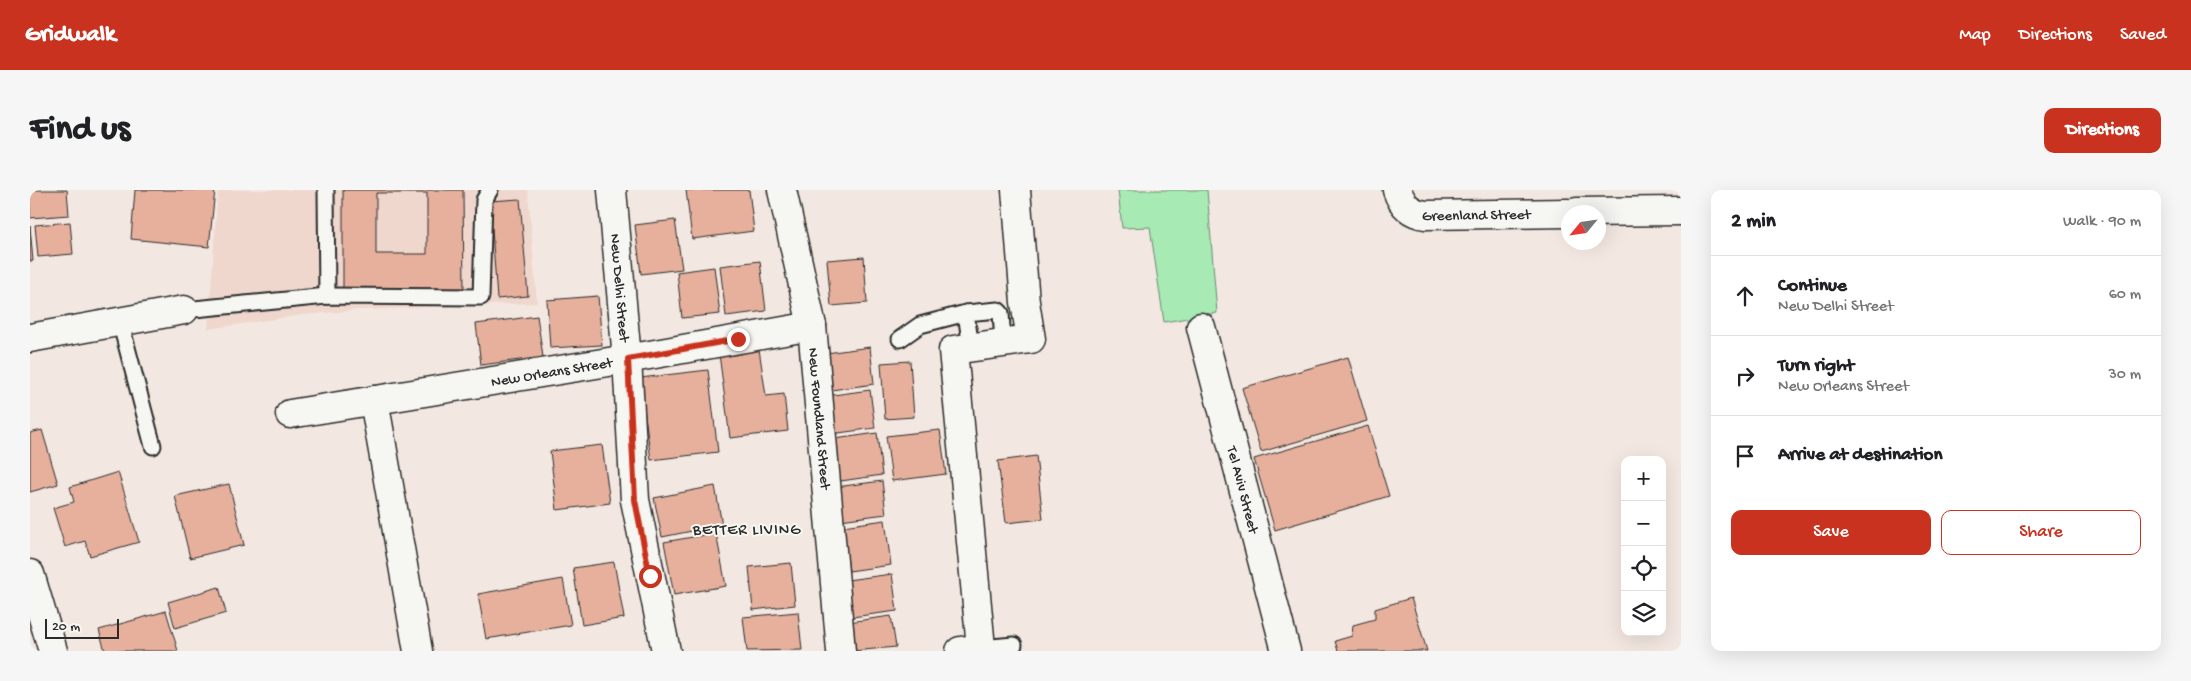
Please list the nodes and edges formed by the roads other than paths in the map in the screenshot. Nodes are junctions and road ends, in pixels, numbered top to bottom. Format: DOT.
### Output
graph roads {
  1 [pos="326,190"];
  2 [pos="490,190"];
  3 [pos="612,190"];
  4 [pos="782,190"];
  5 [pos="1016,190"];
  6 [pos="1397,190"];
  7 [pos="1681,211"];
  8 [pos="1606,212"];
  9 [pos="1561,213"];
  10 [pos="327,296"];
  11 [pos="184,310"];
  12 [pos="966,313"];
  13 [pos="120,321"];
  14 [pos="812,326"];
  15 [pos="1201,326"];
  16 [pos="30,338"];
  17 [pos="900,339"];
  18 [pos="1003,342"];
  19 [pos="971,348"];
  20 [pos="628,359"];
  21 [pos="374,400"];
  22 [pos="290,414"];
  23 [pos="153,446"];
  24 [pos="30,574"];
  25 [pos="1014,645"];
  26 [pos="971,649"];
  27 [pos="53,651"];
  28 [pos="418,651"];
  29 [pos="666,651"];
  30 [pos="841,651"];
  31 [pos="1286,651"];
  1 -- 10 [label="lane"];
  2 -- 10 [label="lane"];
  3 -- 20 [label="street, New Delhi Street"];
  4 -- 14 [label="street, New Foundland Street"];
  5 -- 18 [label="street"];
  6 -- 9 [label="street, Greenland Street"];
  7 -- 8 [label="street"];
  10 -- 11 [label="lane"];
  11 -- 13 [label="street"];
  12 -- 17 [label="lane"];
  12 -- 18 [label="lane"];
  12 -- 19 [label="lane"];
  13 -- 16 [label="street"];
  13 -- 23 [label="lane"];
  14 -- 20 [label="street, New Orleans Street"];
  14 -- 30 [label="street, New Foundland Street"];
  15 -- 31 [label="street, Tel Aviv Street"];
  18 -- 19 [label="street"];
  19 -- 26 [label="street"];
  20 -- 21 [label="street, New Orleans Street"];
  20 -- 29 [label="street, New Delhi Street"];
  21 -- 22 [label="street, New Orleans Street"];
  21 -- 28 [label="street"];
  24 -- 27 [label="street"];
  25 -- 26 [label="lane"];
}
